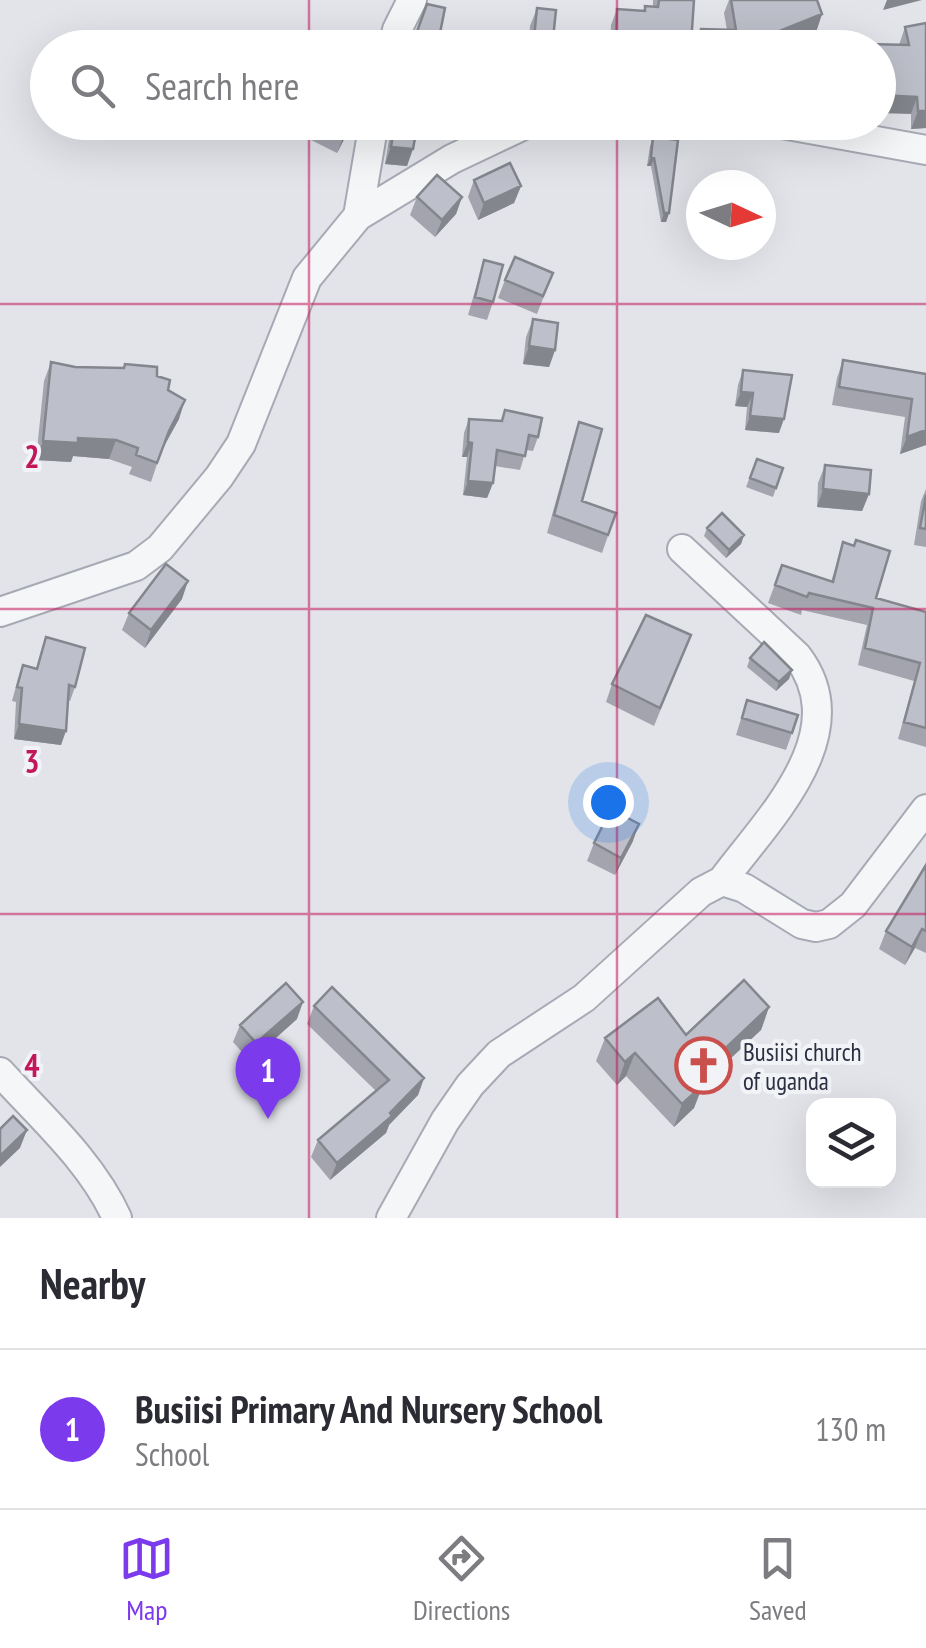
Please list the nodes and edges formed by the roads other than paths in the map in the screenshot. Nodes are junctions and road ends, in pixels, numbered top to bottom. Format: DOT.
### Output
graph roads {
  1 [pos="412,0"];
  2 [pos="397,30"];
  3 [pos="371,140"];
  4 [pos="492,140"];
  5 [pos="871,140"];
  6 [pos="926,150"];
  7 [pos="358,216"];
  8 [pos="682,548"];
  9 [pos="0,612"];
  10 [pos="926,809"];
  11 [pos="722,882"];
  12 [pos="0,1072"];
  13 [pos="406,1188"];
  14 [pos="117,1218"];
  15 [pos="371,1218"];
  16 [pos="391,1218"];
  1 -- 2 [label="street"];
  3 -- 7 [label="street"];
  4 -- 7 [label="street"];
  5 -- 6 [label="street"];
  7 -- 9 [label="street"];
  8 -- 11 [label="street"];
  10 -- 11 [label="street"];
  11 -- 13 [label="street"];
  12 -- 14 [label="street"];
  13 -- 15 [label="street"];
  13 -- 16 [label="street"];
}
